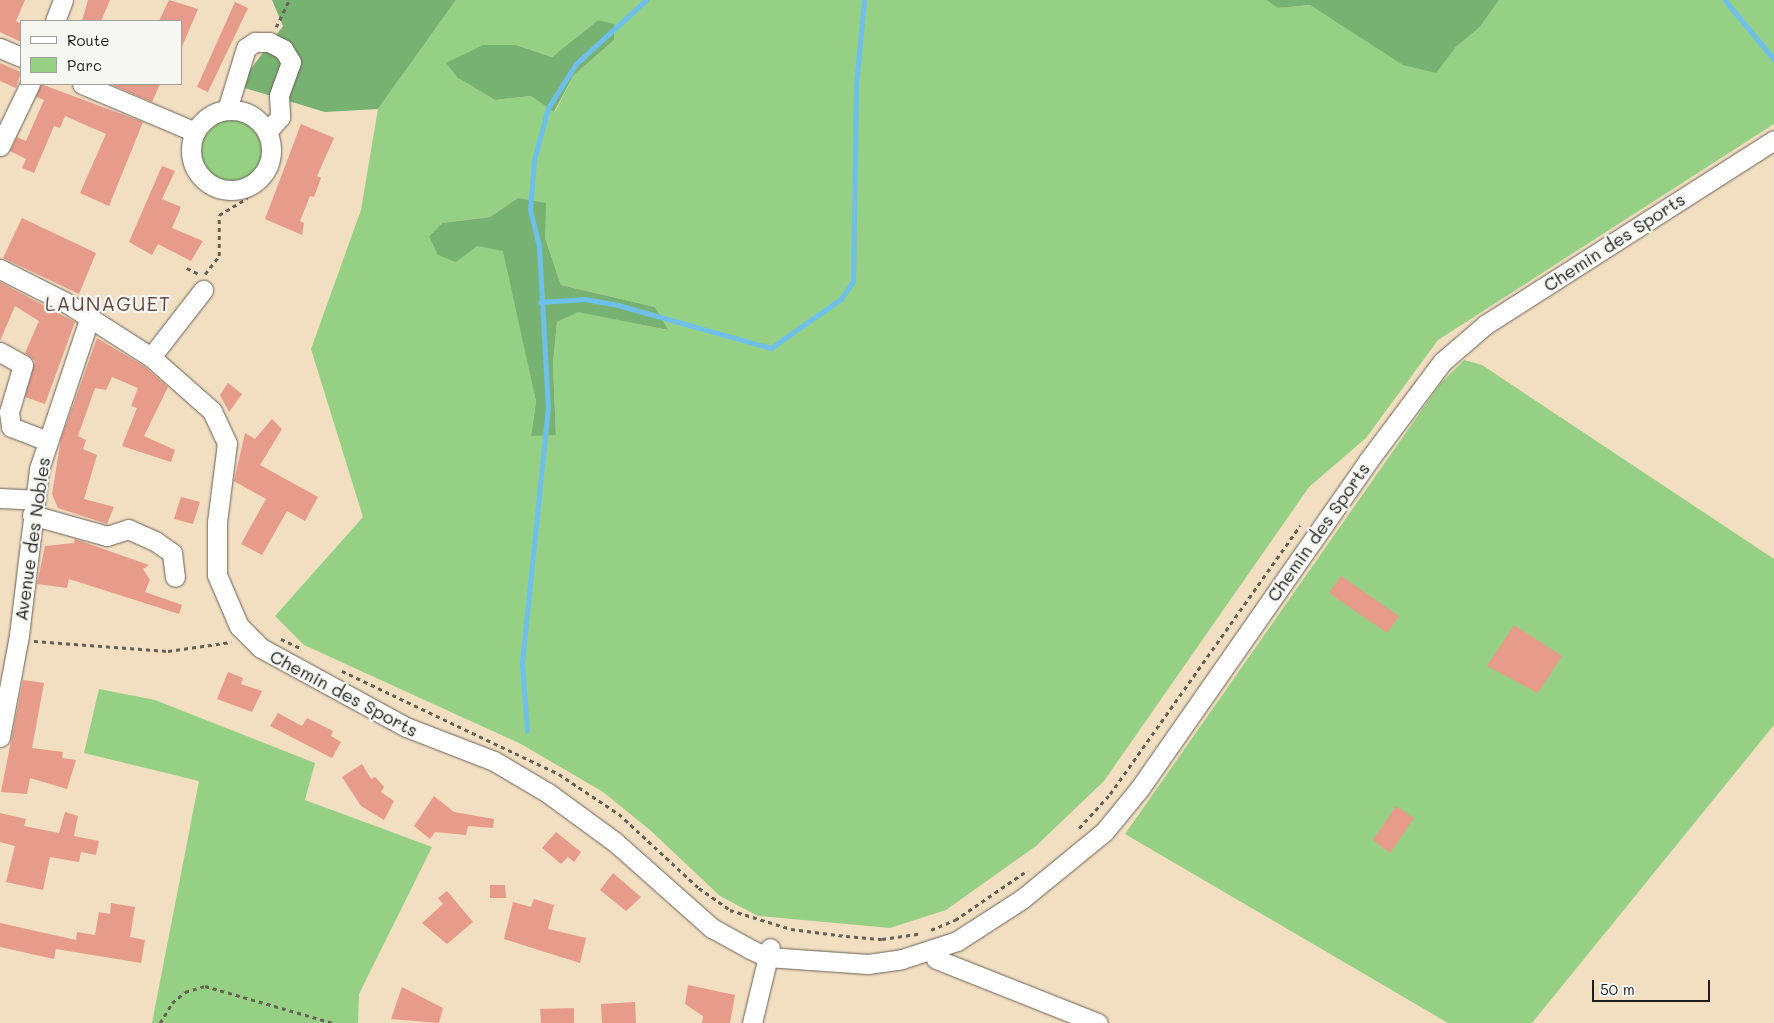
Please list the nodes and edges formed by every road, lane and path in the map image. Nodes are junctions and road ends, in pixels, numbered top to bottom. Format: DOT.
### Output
graph roads {
  1 [pos="63,0"];
  2 [pos="289,0"];
  3 [pos="56,20"];
  4 [pos="269,42"];
  5 [pos="0,48"];
  6 [pos="20,58"];
  7 [pos="30,85"];
  8 [pos="84,85"];
  9 [pos="228,110"];
  10 [pos="195,132"];
  11 [pos="268,132"];
  12 [pos="1774,140"];
  13 [pos="0,146"];
  14 [pos="243,188"];
  15 [pos="188,268"];
  16 [pos="0,269"];
  17 [pos="203,290"];
  18 [pos="90,317"];
  19 [pos="0,352"];
  20 [pos="151,358"];
  21 [pos="47,441"];
  22 [pos="0,498"];
  23 [pos="33,508"];
  24 [pos="1301,524"];
  25 [pos="175,577"];
  26 [pos="18,639"];
  27 [pos="237,646"];
  28 [pos="7,663"];
  29 [pos="0,737"];
  30 [pos="1072,834"];
  31 [pos="1035,865"];
  32 [pos="925,933"];
  33 [pos="768,952"];
  34 [pos="936,959"];
  35 [pos="160,1023"];
  36 [pos="332,1023"];
  37 [pos="752,1023"];
  38 [pos="1098,1023"];
  1 -- 3 [label="street"];
  2 -- 4 [label="path"];
  4 -- 9 [label="street"];
  4 -- 11 [label="street"];
  5 -- 6 [label="street"];
  7 -- 13 [label="street"];
  8 -- 10 [label="street"];
  9 -- 10 [label="street"];
  9 -- 11 [label="street"];
  10 -- 14 [label="street"];
  11 -- 14 [label="street"];
  12 -- 33 [label="street, Chemin des Sports"];
  14 -- 15 [label="path"];
  16 -- 18 [label="street, Chemin des Sports"];
  17 -- 20 [label="street"];
  18 -- 20 [label="street, Chemin des Sports"];
  18 -- 21 [label="street, Avenue des Nobles"];
  19 -- 21 [label="street"];
  20 -- 33 [label="street, Chemin des Sports"];
  21 -- 23 [label="street, Avenue des Nobles"];
  22 -- 23 [label="street"];
  23 -- 25 [label="street"];
  23 -- 26 [label="street, Avenue des Nobles"];
  24 -- 30 [label="path"];
  26 -- 27 [label="path"];
  26 -- 28 [label="street, Avenue des Nobles"];
  28 -- 29 [label="street, Avenue des Nobles"];
  31 -- 32 [label="path"];
  33 -- 37 [label="street"];
  34 -- 38 [label="street"];
  35 -- 36 [label="path"];
}
